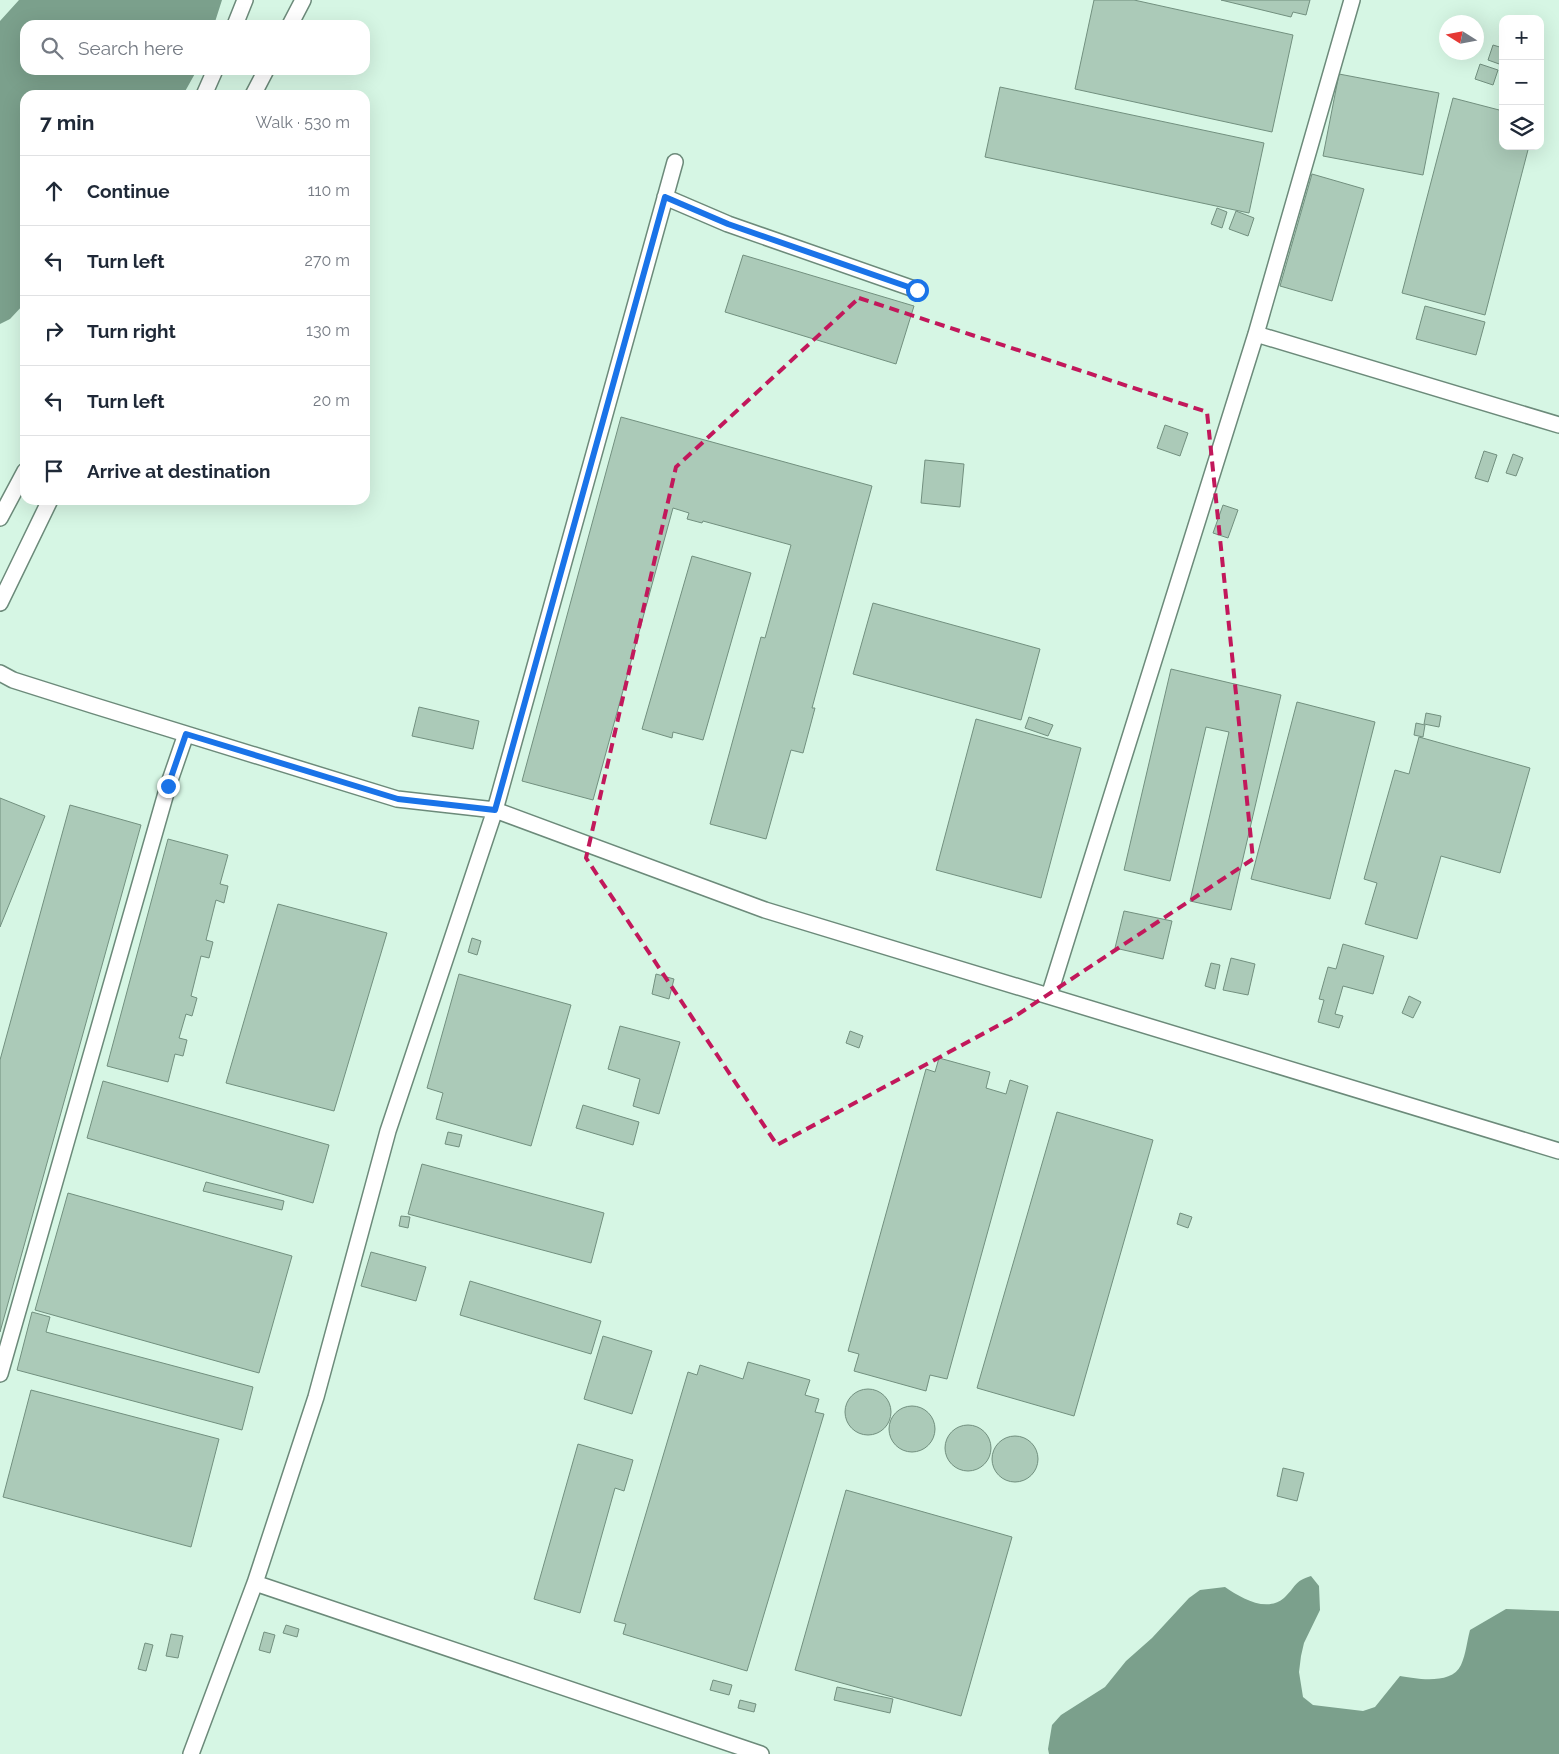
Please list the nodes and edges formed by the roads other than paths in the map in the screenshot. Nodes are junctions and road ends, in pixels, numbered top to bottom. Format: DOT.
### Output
graph roads {
  1 [pos="246,0"];
  2 [pos="302,0"];
  3 [pos="1352,0"];
  4 [pos="237,20"];
  5 [pos="292,20"];
  6 [pos="213,75"];
  7 [pos="263,75"];
  8 [pos="206,90"];
  9 [pos="256,90"];
  10 [pos="675,162"];
  11 [pos="665,197"];
  12 [pos="917,290"];
  13 [pos="1256,334"];
  14 [pos="1559,424"];
  15 [pos="20,481"];
  16 [pos="48,505"];
  17 [pos="0,518"];
  18 [pos="0,603"];
  19 [pos="0,673"];
  20 [pos="186,734"];
  21 [pos="495,810"];
  22 [pos="1049,996"];
  23 [pos="1559,1151"];
  24 [pos="0,1374"];
  25 [pos="255,1583"];
  26 [pos="191,1754"];
  27 [pos="760,1754"];
  1 -- 4 [label="street"];
  2 -- 5 [label="street"];
  3 -- 13 [label="street"];
  6 -- 8 [label="street"];
  7 -- 9 [label="street"];
  10 -- 11 [label="street"];
  11 -- 12 [label="street"];
  11 -- 21 [label="street"];
  13 -- 14 [label="street"];
  13 -- 22 [label="street"];
  15 -- 17 [label="street"];
  16 -- 18 [label="street"];
  19 -- 20 [label="street"];
  20 -- 21 [label="street"];
  20 -- 24 [label="street"];
  21 -- 22 [label="street"];
  21 -- 25 [label="street"];
  22 -- 23 [label="street"];
  25 -- 26 [label="street"];
  25 -- 27 [label="street"];
}
